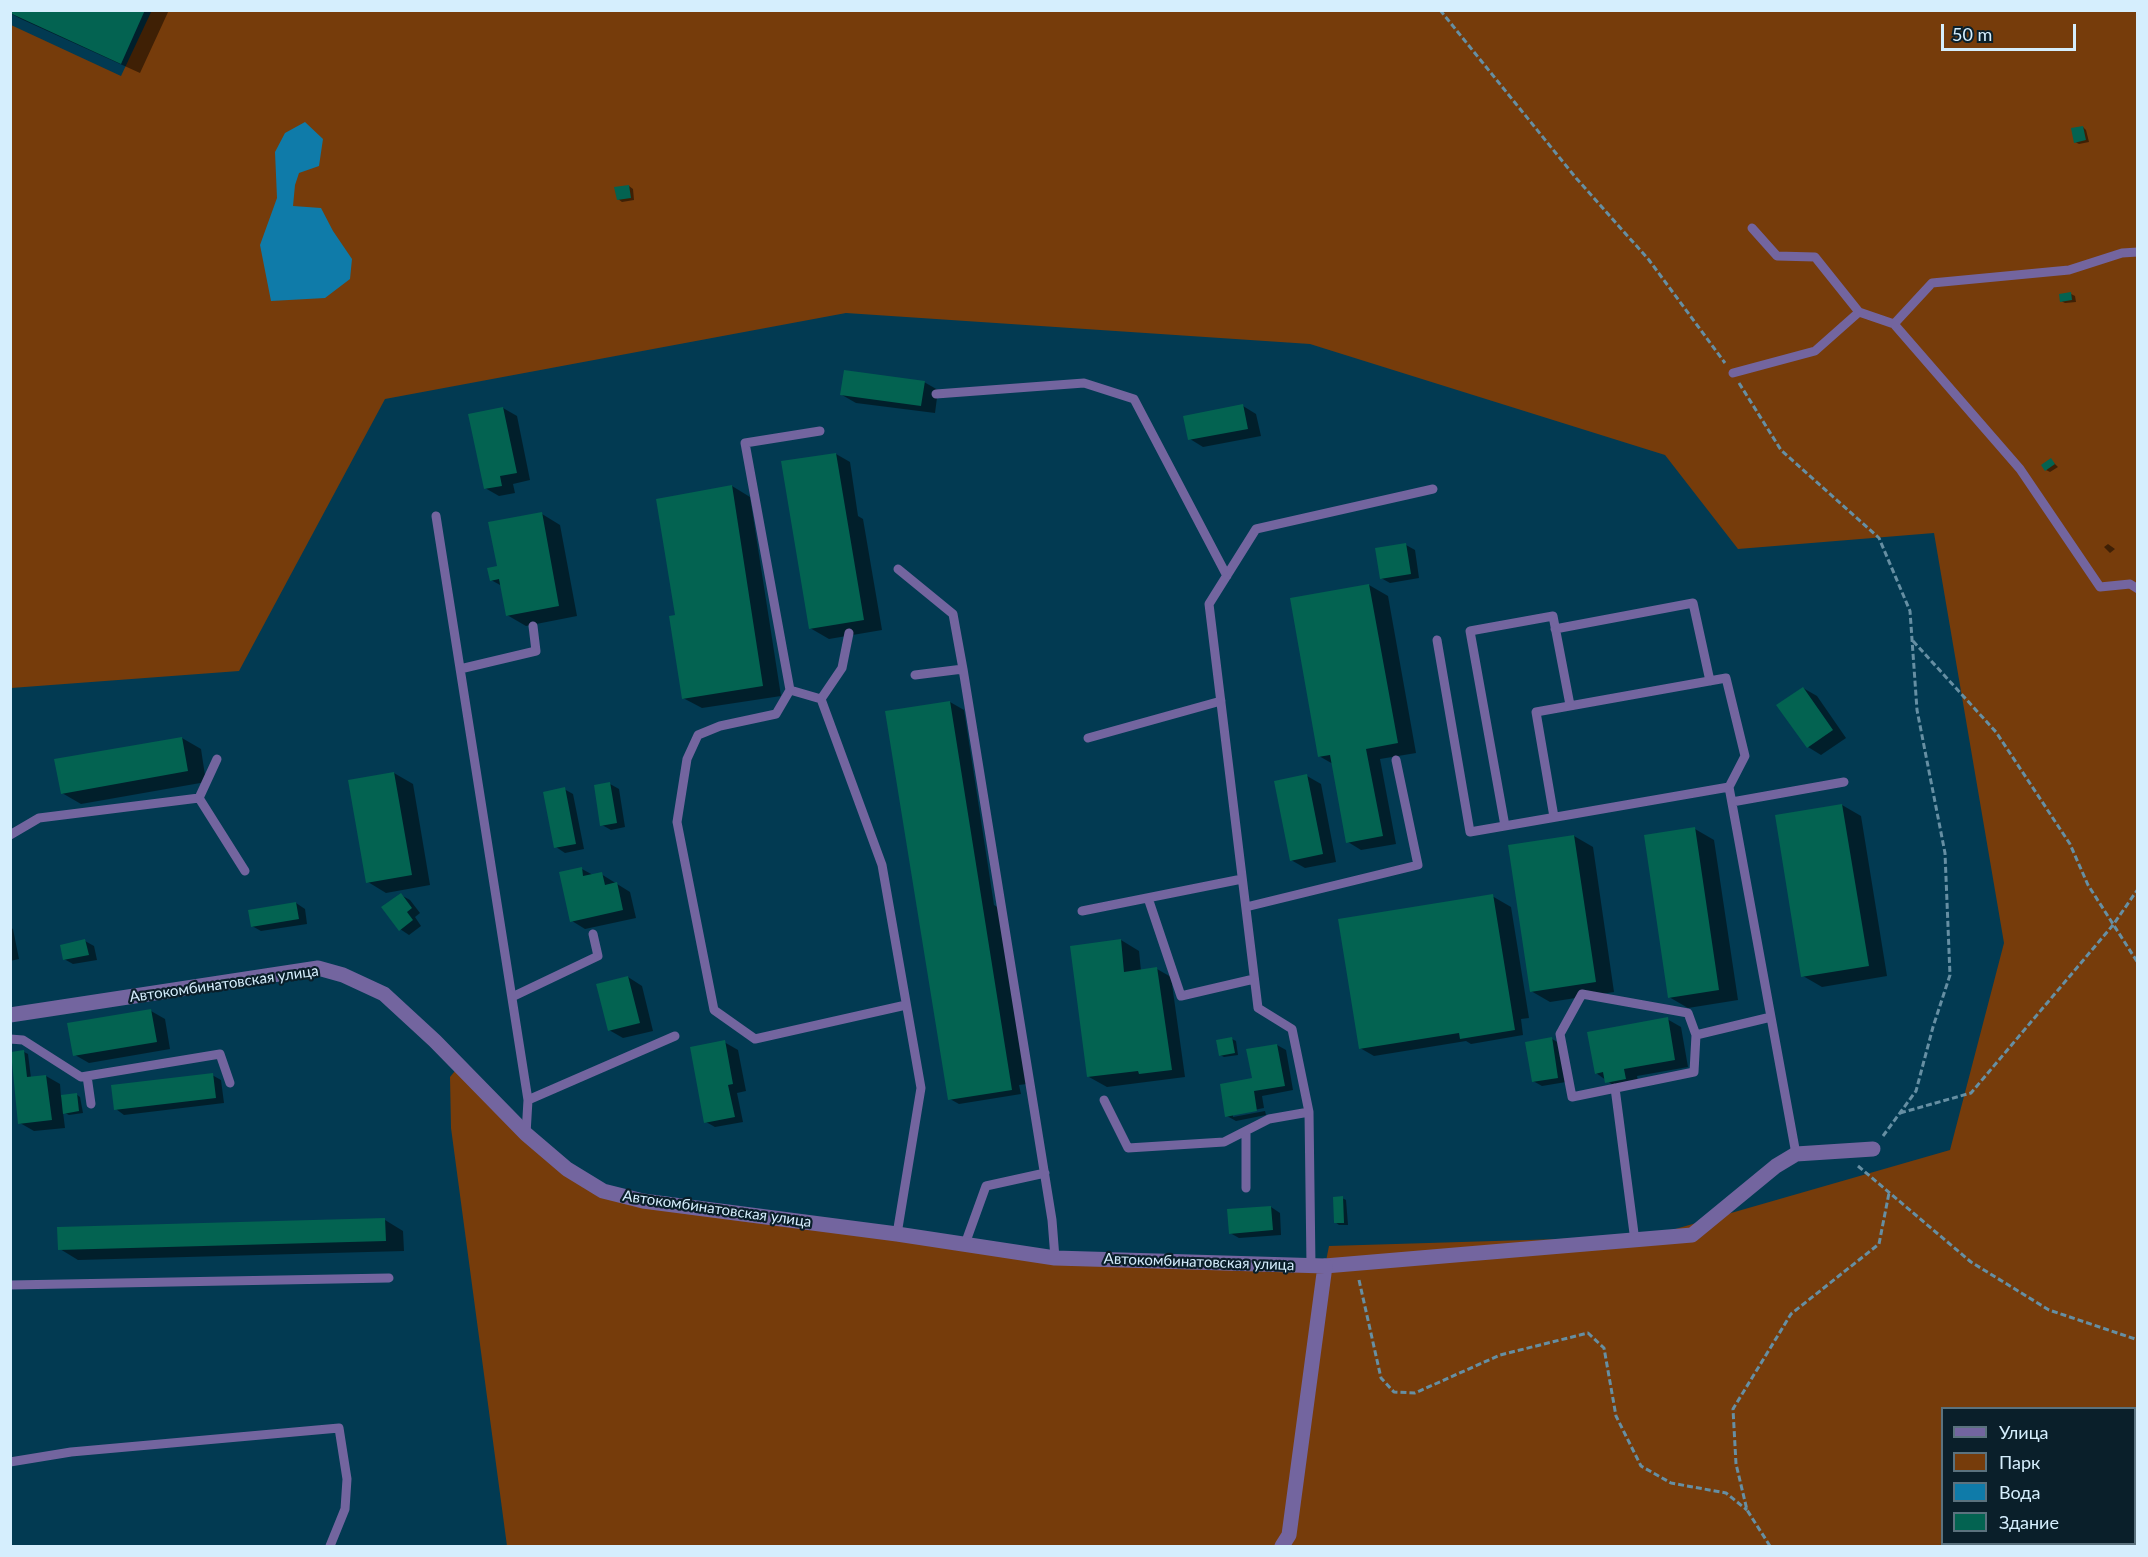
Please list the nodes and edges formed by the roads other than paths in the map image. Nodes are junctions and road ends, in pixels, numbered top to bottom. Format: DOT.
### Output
graph roads {
  1 [pos="1752,228"];
  2 [pos="2138,252"];
  3 [pos="1859,312"];
  4 [pos="1894,324"];
  5 [pos="1733,374"];
  6 [pos="936,394"];
  7 [pos="820,431"];
  8 [pos="1433,489"];
  9 [pos="436,516"];
  10 [pos="898,569"];
  11 [pos="1227,576"];
  12 [pos="2138,589"];
  13 [pos="533,626"];
  14 [pos="1555,629"];
  15 [pos="849,633"];
  16 [pos="1437,640"];
  17 [pos="460,669"];
  18 [pos="963,669"];
  19 [pos="915,675"];
  20 [pos="1710,681"];
  21 [pos="790,690"];
  22 [pos="821,699"];
  23 [pos="1221,701"];
  24 [pos="1570,705"];
  25 [pos="1088,738"];
  26 [pos="217,759"];
  27 [pos="1396,760"];
  28 [pos="1844,783"];
  29 [pos="1729,787"];
  30 [pos="200,798"];
  31 [pos="1732,802"];
  32 [pos="1554,817"];
  33 [pos="1505,826"];
  34 [pos="10,835"];
  35 [pos="245,871"];
  36 [pos="1242,879"];
  37 [pos="1148,898"];
  38 [pos="1246,907"];
  39 [pos="1082,911"];
  40 [pos="593,934"];
  41 [pos="1254,979"];
  42 [pos="512,997"];
  43 [pos="906,1005"];
  44 [pos="10,1015"];
  45 [pos="1771,1017"];
  46 [pos="1696,1035"];
  47 [pos="675,1036"];
  48 [pos="10,1039"];
  49 [pos="87,1076"];
  50 [pos="230,1083"];
  51 [pos="1615,1088"];
  52 [pos="528,1100"];
  53 [pos="1104,1100"];
  54 [pos="91,1104"];
  55 [pos="1309,1112"];
  56 [pos="1246,1131"];
  57 [pos="526,1134"];
  58 [pos="1873,1149"];
  59 [pos="1796,1155"];
  60 [pos="1045,1173"];
  61 [pos="1246,1188"];
  62 [pos="897,1234"];
  63 [pos="1635,1241"];
  64 [pos="965,1245"];
  65 [pos="1055,1258"];
  66 [pos="1318,1266"];
  67 [pos="389,1278"];
  68 [pos="10,1285"];
  69 [pos="10,1462"];
  70 [pos="330,1546"];
  71 [pos="1282,1546"];
  1 -- 3 [label="lane"];
  2 -- 4 [label="lane"];
  3 -- 4 [label="lane"];
  3 -- 5 [label="lane"];
  4 -- 12 [label="lane"];
  6 -- 11 [label="lane"];
  7 -- 21 [label="lane"];
  8 -- 11 [label="lane"];
  9 -- 17 [label="lane"];
  10 -- 18 [label="lane"];
  11 -- 23 [label="lane"];
  13 -- 17 [label="lane"];
  14 -- 20 [label="lane"];
  14 -- 24 [label="lane"];
  14 -- 33 [label="lane"];
  15 -- 22 [label="lane"];
  16 -- 33 [label="lane"];
  17 -- 42 [label="lane"];
  18 -- 19 [label="lane"];
  18 -- 60 [label="lane"];
  20 -- 24 [label="lane"];
  20 -- 29 [label="lane"];
  21 -- 22 [label="lane"];
  21 -- 43 [label="lane"];
  22 -- 43 [label="lane"];
  23 -- 25 [label="lane"];
  23 -- 36 [label="lane"];
  24 -- 32 [label="lane"];
  26 -- 30 [label="lane"];
  27 -- 38 [label="lane"];
  28 -- 31 [label="lane"];
  29 -- 31 [label="lane"];
  29 -- 32 [label="lane"];
  30 -- 34 [label="lane"];
  30 -- 35 [label="lane"];
  31 -- 45 [label="lane"];
  32 -- 33 [label="lane"];
  36 -- 37 [label="lane"];
  36 -- 38 [label="lane"];
  37 -- 39 [label="lane"];
  37 -- 41 [label="lane"];
  38 -- 41 [label="lane"];
  40 -- 42 [label="lane"];
  41 -- 55 [label="lane"];
  42 -- 52 [label="lane"];
  43 -- 62 [label="lane"];
  44 -- 57 [label="street, Автокомбинатовская улица"];
  45 -- 46 [label="lane"];
  45 -- 59 [label="lane"];
  46 -- 51 [label="lane"];
  46 -- 51 [label="lane"];
  47 -- 52 [label="lane"];
  48 -- 49 [label="lane"];
  49 -- 50 [label="lane"];
  49 -- 54 [label="lane"];
  51 -- 63 [label="lane"];
  52 -- 57 [label="lane"];
  53 -- 56 [label="lane"];
  55 -- 56 [label="lane"];
  55 -- 66 [label="lane"];
  56 -- 61 [label="lane"];
  57 -- 62 [label="street, Автокомбинатовская улица"];
  58 -- 59 [label="street"];
  59 -- 63 [label="street, Автокомбинатовская улица"];
  60 -- 64 [label="lane"];
  60 -- 65 [label="lane"];
  62 -- 64 [label="street, Автокомбинатовская улица"];
  63 -- 66 [label="street, Автокомбинатовская улица"];
  64 -- 65 [label="street, Автокомбинатовская улица"];
  65 -- 66 [label="street, Автокомбинатовская улица"];
  66 -- 71 [label="street"];
  67 -- 68 [label="lane"];
  69 -- 70 [label="lane"];
}
